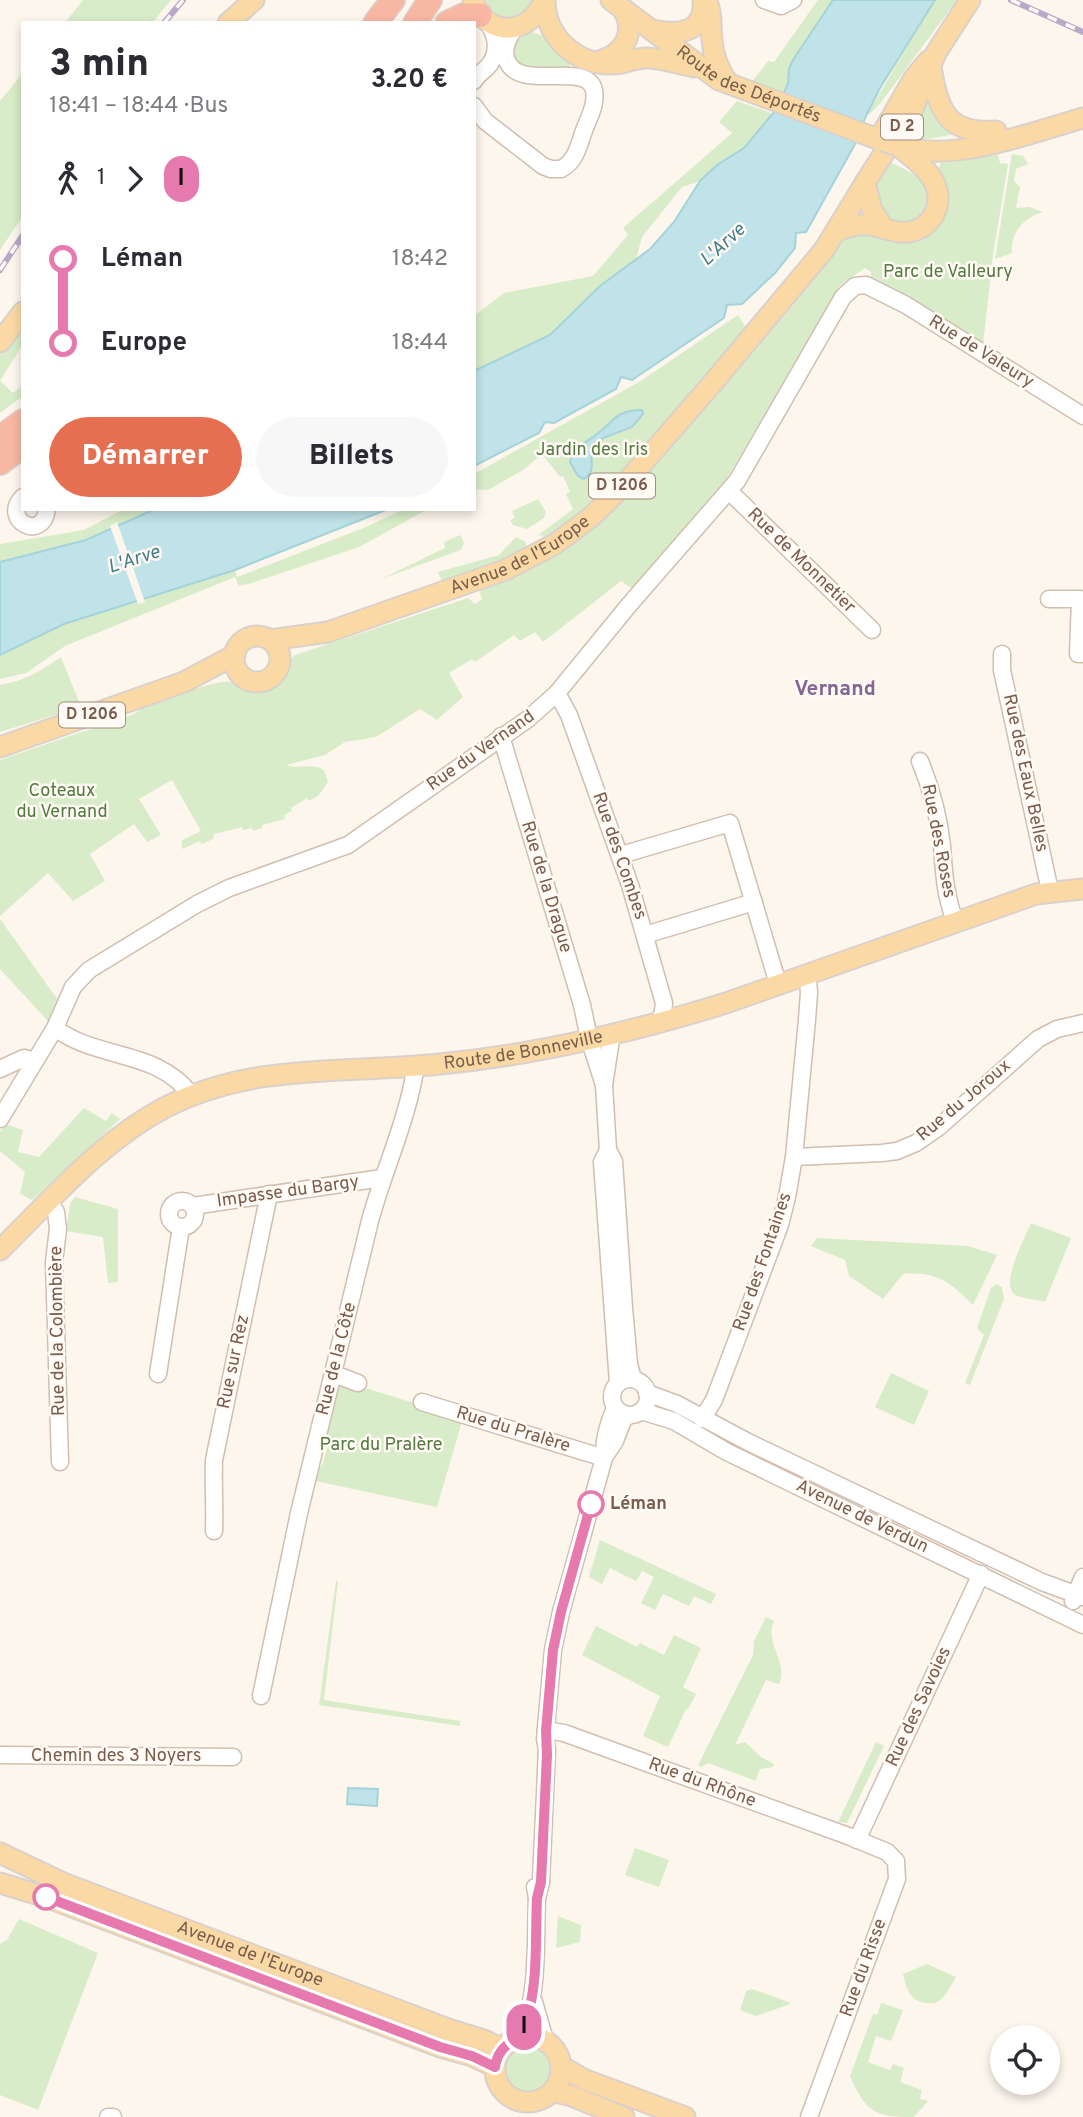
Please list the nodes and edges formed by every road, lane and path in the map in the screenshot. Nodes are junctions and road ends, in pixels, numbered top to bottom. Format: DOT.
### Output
graph roads {
  1 [pos="254,0"];
  2 [pos="395,0"];
  3 [pos="409,0"];
  4 [pos="430,0"];
  5 [pos="545,0"];
  6 [pos="764,0"];
  7 [pos="793,0"];
  8 [pos="970,0"];
  9 [pos="707,2"];
  10 [pos="617,4"];
  11 [pos="480,12"];
  12 [pos="230,21"];
  13 [pos="377,21"];
  14 [pos="382,21"];
  15 [pos="395,21"];
  16 [pos="416,21"];
  17 [pos="451,21"];
  18 [pos="519,27"];
  19 [pos="651,30"];
  20 [pos="556,36"];
  21 [pos="934,60"];
  22 [pos="596,62"];
  23 [pos="511,67"];
  24 [pos="702,68"];
  25 [pos="479,73"];
  26 [pos="729,84"];
  27 [pos="1083,108"];
  28 [pos="476,109"];
  29 [pos="1083,118"];
  30 [pos="996,131"];
  31 [pos="882,140"];
  32 [pos="958,149"];
  33 [pos="865,183"];
  34 [pos="883,227"];
  35 [pos="836,232"];
  36 [pos="877,290"];
  37 [pos="21,315"];
  38 [pos="0,342"];
  39 [pos="1083,416"];
  40 [pos="21,422"];
  41 [pos="0,438"];
  42 [pos="21,448"];
  43 [pos="0,463"];
  44 [pos="729,491"];
  45 [pos="21,499"];
  46 [pos="47,511"];
  47 [pos="1049,598"];
  48 [pos="873,630"];
  49 [pos="328,632"];
  50 [pos="270,640"];
  51 [pos="1002,654"];
  52 [pos="1080,654"];
  53 [pos="280,662"];
  54 [pos="237,664"];
  55 [pos="557,693"];
  56 [pos="500,736"];
  57 [pos="0,747"];
  58 [pos="920,761"];
  59 [pos="621,855"];
  60 [pos="1083,889"];
  61 [pos="1050,891"];
  62 [pos="754,902"];
  63 [pos="954,922"];
  64 [pos="645,934"];
  65 [pos="807,974"];
  66 [pos="778,984"];
  67 [pos="659,1022"];
  68 [pos="1083,1023"];
  69 [pos="55,1028"];
  70 [pos="612,1033"];
  71 [pos="589,1038"];
  72 [pos="35,1061"];
  73 [pos="416,1065"];
  74 [pos="0,1069"];
  75 [pos="604,1086"];
  76 [pos="192,1096"];
  77 [pos="0,1119"];
  78 [pos="794,1157"];
  79 [pos="382,1178"];
  80 [pos="270,1194"];
  81 [pos="49,1202"];
  82 [pos="0,1250"];
  83 [pos="158,1374"];
  84 [pos="334,1374"];
  85 [pos="626,1381"];
  86 [pos="358,1383"];
  87 [pos="647,1393"];
  88 [pos="422,1402"];
  89 [pos="628,1411"];
  90 [pos="702,1419"];
  91 [pos="604,1458"];
  92 [pos="60,1462"];
  93 [pos="214,1531"];
  94 [pos="981,1574"];
  95 [pos="1083,1577"];
  96 [pos="1080,1596"];
  97 [pos="1067,1617"];
  98 [pos="1083,1625"];
  99 [pos="261,1696"];
  100 [pos="546,1734"];
  101 [pos="0,1755"];
  102 [pos="233,1757"];
  103 [pos="857,1840"];
  104 [pos="0,1853"];
  105 [pos="0,1883"];
  106 [pos="533,1997"];
  107 [pos="518,2037"];
  108 [pos="545,2040"];
  109 [pos="498,2058"];
  110 [pos="561,2066"];
  111 [pos="552,2092"];
  112 [pos="624,2117"];
  113 [pos="685,2117"];
  114 [pos="809,2117"];
  1 -- 12 [label="main road"];
  2 -- 13 [label="highway"];
  2 -- 14 [label="highway"];
  3 -- 15 [label="highway"];
  4 -- 16 [label="highway"];
  5 -- 18 [label="main road"];
  5 -- 20 [label="main road"];
  6 -- 7 [label="street"];
  8 -- 21 [label="main road, D 2"];
  9 -- 19 [label="main road"];
  9 -- 26 [label="main road"];
  10 -- 19 [label="main road, Route des Déportés"];
  10 -- 22 [label="main road"];
  11 -- 17 [label="highway"];
  11 -- 18 [label="main road"];
  11 -- 25 [label="street"];
  18 -- 20 [label="main road"];
  18 -- 23 [label="street"];
  19 -- 24 [label="main road, Route des Déportés"];
  20 -- 22 [label="main road"];
  21 -- 30 [label="main road"];
  21 -- 31 [label="main road"];
  21 -- 33 [label="main road, D 2"];
  22 -- 24 [label="main road"];
  23 -- 25 [label="street"];
  23 -- 28 [label="street"];
  24 -- 26 [label="main road, Route des Déportés"];
  26 -- 31 [label="main road, Route des Déportés"];
  27 -- 30 [label="main road"];
  29 -- 32 [label="main road"];
  30 -- 32 [label="main road"];
  31 -- 32 [label="main road"];
  31 -- 34 [label="main road"];
  33 -- 34 [label="main road"];
  33 -- 35 [label="main road, D 2"];
  34 -- 35 [label="main road"];
  35 -- 49 [label="main road, Avenue de l'Europe / D 1206"];
  36 -- 39 [label="street, Rue de Valeury"];
  36 -- 44 [label="street, Rue du Vernand"];
  37 -- 38 [label="main road"];
  40 -- 41 [label="highway"];
  42 -- 43 [label="highway"];
  44 -- 48 [label="street, Rue de Monnetier"];
  44 -- 55 [label="street, Rue du Vernand"];
  45 -- 46 [label="street"];
  47 -- 52 [label="street"];
  49 -- 50 [label="main road, Avenue de l'Europe / D 1206"];
  49 -- 53 [label="main road, Avenue de l'Europe / D 1206"];
  50 -- 53 [label="main road"];
  50 -- 54 [label="main road, D 1206"];
  51 -- 61 [label="street, Rue des Eaux Belles"];
  53 -- 54 [label="main road, D 1206"];
  54 -- 57 [label="main road, D 1206"];
  55 -- 56 [label="street, Rue du Vernand"];
  55 -- 59 [label="street, Rue des Combes"];
  56 -- 69 [label="street, Rue du Vernand"];
  56 -- 71 [label="street, Rue de la Drague"];
  58 -- 63 [label="street, Rue des Roses"];
  59 -- 62 [label="street"];
  59 -- 64 [label="street, Rue des Combes"];
  60 -- 61 [label="main road, Route de Bonneville"];
  61 -- 63 [label="main road, Route de Bonneville"];
  62 -- 64 [label="street"];
  62 -- 66 [label="street"];
  63 -- 65 [label="main road, Route de Bonneville"];
  64 -- 67 [label="street, Rue des Combes"];
  65 -- 66 [label="main road, Route de Bonneville"];
  65 -- 78 [label="street, Rue des Fontaines"];
  66 -- 67 [label="main road, Route de Bonneville"];
  67 -- 70 [label="main road, Route de Bonneville"];
  68 -- 78 [label="street, Rue du Joroux"];
  69 -- 72 [label="street, Rue du Vernand"];
  69 -- 76 [label="street"];
  70 -- 71 [label="main road, Route de Bonneville"];
  70 -- 75 [label="street"];
  71 -- 73 [label="main road, Route de Bonneville"];
  71 -- 75 [label="street"];
  72 -- 74 [label="street"];
  72 -- 77 [label="street, Rue du Vernand"];
  73 -- 76 [label="main road, Route de Bonneville"];
  73 -- 79 [label="street, Rue de la Côte"];
  75 -- 85 [label="street"];
  76 -- 81 [label="main road, Route de Bonneville"];
  78 -- 90 [label="street, Rue des Fontaines"];
  79 -- 80 [label="street, Impasse du Bargy"];
  79 -- 84 [label="street, Rue de la Côte"];
  80 -- 83 [label="street, Impasse du Bargy"];
  80 -- 93 [label="street, Rue sur Rez"];
  81 -- 82 [label="main road, Route de Bonneville"];
  81 -- 92 [label="street, Rue de la Colombière"];
  84 -- 86 [label="street"];
  84 -- 99 [label="street, Rue de la Côte"];
  85 -- 87 [label="street"];
  85 -- 89 [label="street"];
  87 -- 89 [label="street"];
  87 -- 90 [label="street, Avenue de Verdun"];
  88 -- 91 [label="street, Rue du Pralère"];
  89 -- 91 [label="street"];
  89 -- 94 [label="street, Avenue de Verdun"];
  90 -- 96 [label="street, Avenue de Verdun"];
  91 -- 100 [label="street"];
  94 -- 97 [label="street, Avenue de Verdun"];
  94 -- 103 [label="street, Rue des Savoies"];
  95 -- 96 [label="street"];
  96 -- 97 [label="street"];
  97 -- 98 [label="street, Avenue de Verdun"];
  100 -- 103 [label="street, Rue du Rhône"];
  100 -- 106 [label="street"];
  101 -- 102 [label="street, Chemin des 3 Noyers"];
  103 -- 114 [label="street, Rue du Risse"];
  104 -- 109 [label="main road, Avenue de l'Europe"];
  105 -- 109 [label="main road, Avenue de l'Europe"];
  106 -- 107 [label="street"];
  106 -- 108 [label="street"];
  107 -- 108 [label="main road"];
  107 -- 109 [label="main road"];
  108 -- 110 [label="main road"];
  109 -- 111 [label="main road"];
  110 -- 111 [label="main road"];
  110 -- 113 [label="main road"];
  111 -- 112 [label="main road"];
}
